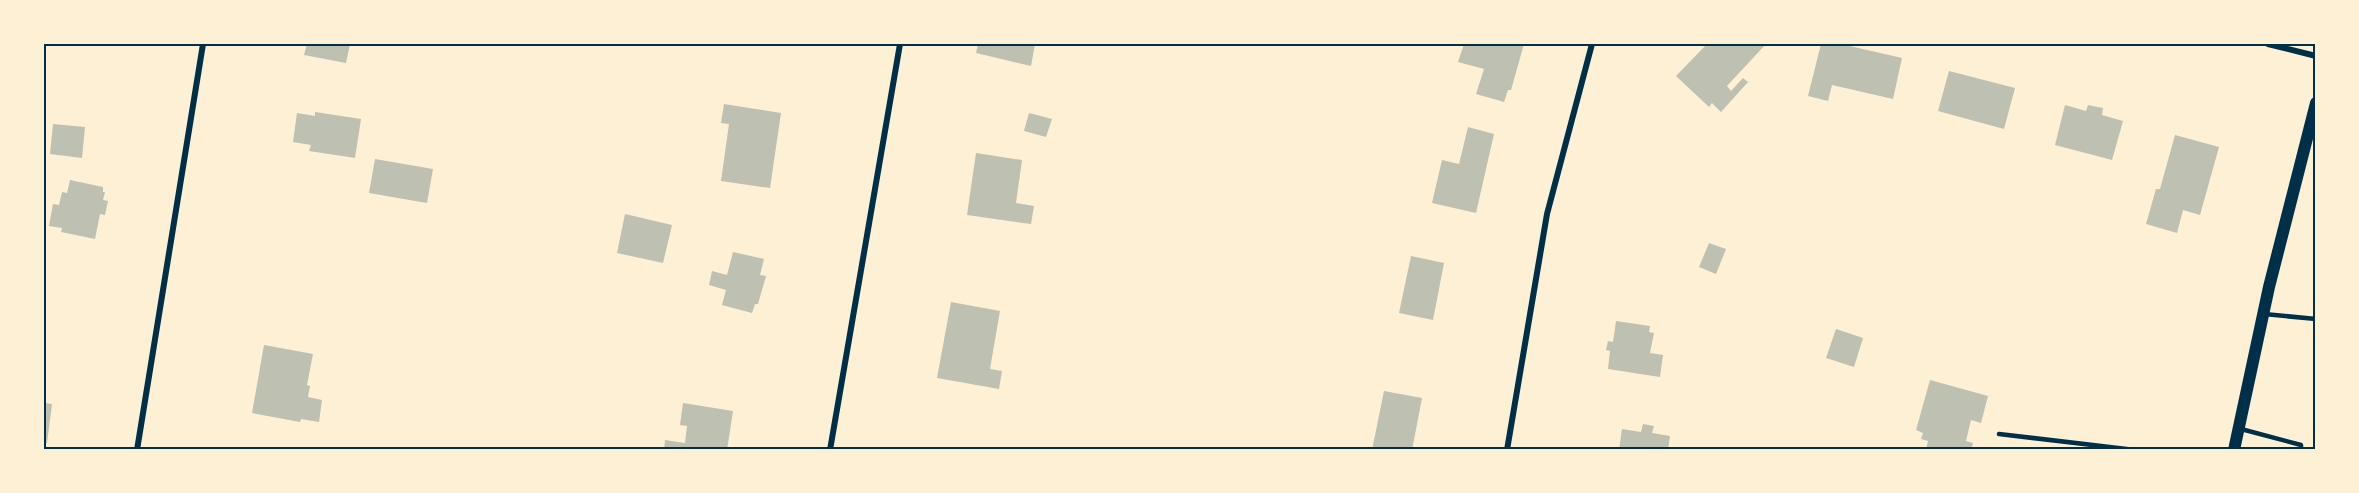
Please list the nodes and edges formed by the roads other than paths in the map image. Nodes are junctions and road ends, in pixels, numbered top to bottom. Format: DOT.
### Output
graph roads {
  1 [pos="203,44"];
  2 [pos="900,44"];
  3 [pos="1592,44"];
  4 [pos="2268,44"];
  5 [pos="2316,56"];
  6 [pos="2316,103"];
  7 [pos="2263,314"];
  8 [pos="2316,319"];
  9 [pos="2239,428"];
  10 [pos="1999,434"];
  11 [pos="137,450"];
  12 [pos="830,450"];
  13 [pos="1507,450"];
  14 [pos="2135,450"];
  15 [pos="2234,450"];
  16 [pos="2301,450"];
  1 -- 11 [label="street"];
  2 -- 12 [label="street"];
  3 -- 13 [label="street"];
  4 -- 5 [label="street"];
  6 -- 7 [label="main road"];
  7 -- 8 [label="lane"];
  7 -- 9 [label="main road"];
  9 -- 15 [label="main road"];
  9 -- 16 [label="lane"];
  10 -- 14 [label="lane"];
}
